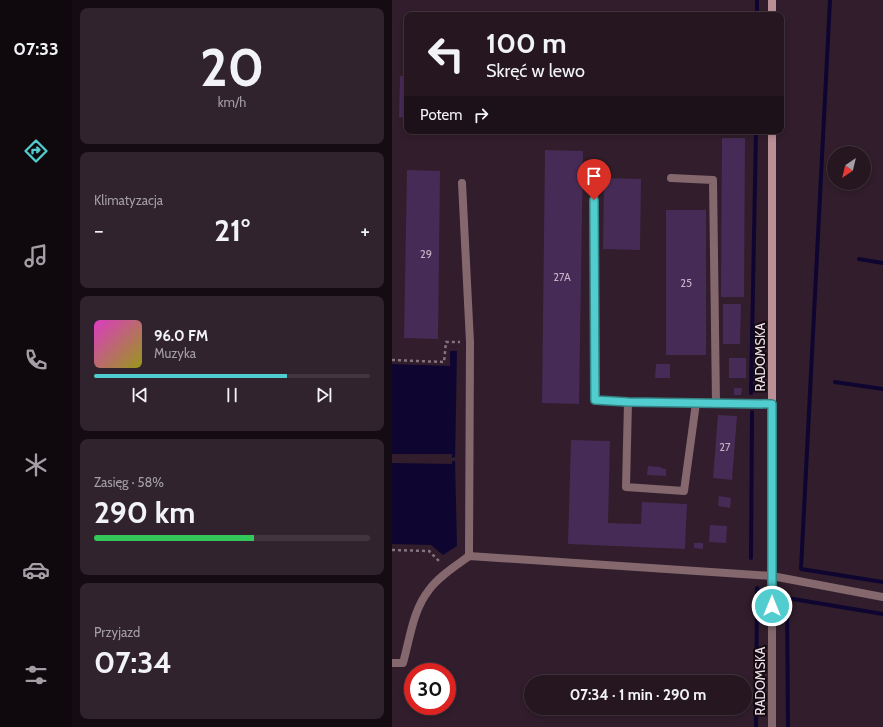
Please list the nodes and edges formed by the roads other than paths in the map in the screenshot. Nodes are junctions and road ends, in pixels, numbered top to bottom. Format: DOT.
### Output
graph roads {
  1 [pos="772,0"];
  2 [pos="772,12"];
  3 [pos="772,134"];
  4 [pos="594,169"];
  5 [pos="671,178"];
  6 [pos="462,183"];
  7 [pos="628,402"];
  8 [pos="696,403"];
  9 [pos="716,403"];
  10 [pos="772,404"];
  11 [pos="469,556"];
  12 [pos="772,576"];
  13 [pos="883,596"];
  14 [pos="392,663"];
  15 [pos="772,727"];
  1 -- 2 [label="street"];
  3 -- 10 [label="street, RADOMSKA"];
  4 -- 7 [label="street"];
  5 -- 9 [label="street"];
  6 -- 11 [label="street"];
  7 -- 8 [label="street"];
  7 -- 8 [label="street"];
  8 -- 9 [label="street"];
  9 -- 10 [label="street"];
  10 -- 12 [label="street, RADOMSKA"];
  11 -- 12 [label="street"];
  11 -- 14 [label="street"];
  12 -- 13 [label="street"];
  12 -- 15 [label="street, RADOMSKA"];
}
